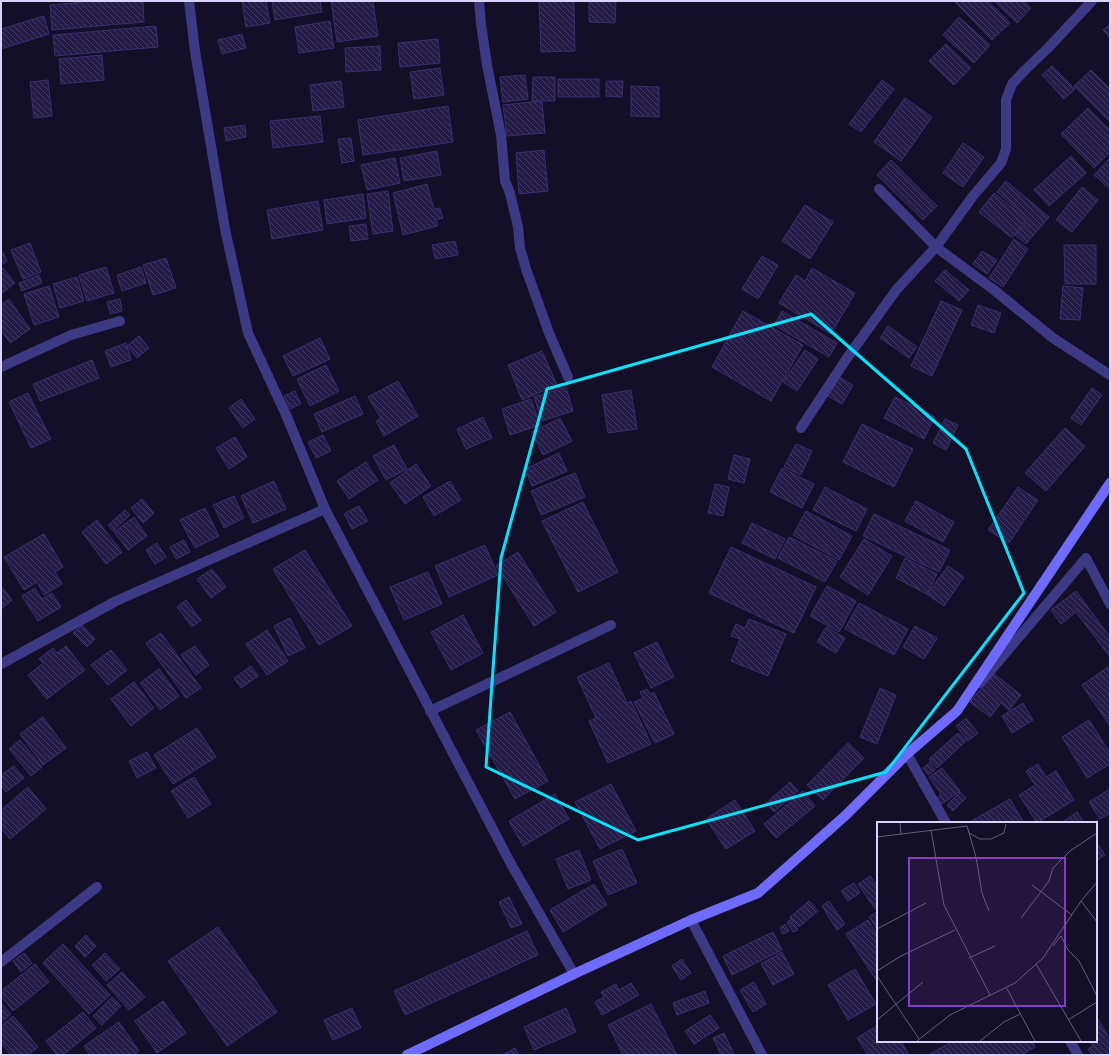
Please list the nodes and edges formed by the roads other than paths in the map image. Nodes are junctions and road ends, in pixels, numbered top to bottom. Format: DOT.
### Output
graph roads {
  1 [pos="189,1"];
  2 [pos="479,1"];
  3 [pos="1092,1"];
  4 [pos="879,189"];
  5 [pos="936,246"];
  6 [pos="120,321"];
  7 [pos="1,368"];
  8 [pos="1110,375"];
  9 [pos="568,377"];
  10 [pos="802,428"];
  11 [pos="1110,483"];
  12 [pos="325,509"];
  13 [pos="1110,604"];
  14 [pos="611,625"];
  15 [pos="1,664"];
  16 [pos="430,711"];
  17 [pos="957,711"];
  18 [pos="907,754"];
  19 [pos="945,822"];
  20 [pos="97,887"];
  21 [pos="691,920"];
  22 [pos="1,962"];
  23 [pos="574,974"];
  24 [pos="1071,1042"];
  25 [pos="407,1055"];
  26 [pos="762,1055"];
  27 [pos="1078,1055"];
  1 -- 12 [label="street"];
  2 -- 9 [label="street"];
  3 -- 5 [label="street"];
  4 -- 5 [label="street"];
  5 -- 8 [label="street"];
  5 -- 10 [label="street"];
  6 -- 7 [label="street"];
  11 -- 17 [label="street"];
  12 -- 15 [label="street"];
  12 -- 16 [label="street"];
  13 -- 17 [label="street"];
  14 -- 16 [label="street"];
  16 -- 23 [label="street"];
  17 -- 18 [label="street"];
  18 -- 19 [label="street"];
  18 -- 21 [label="street"];
  20 -- 22 [label="street"];
  21 -- 23 [label="street"];
  21 -- 26 [label="street"];
  23 -- 25 [label="street"];
  24 -- 27 [label="street"];
}
